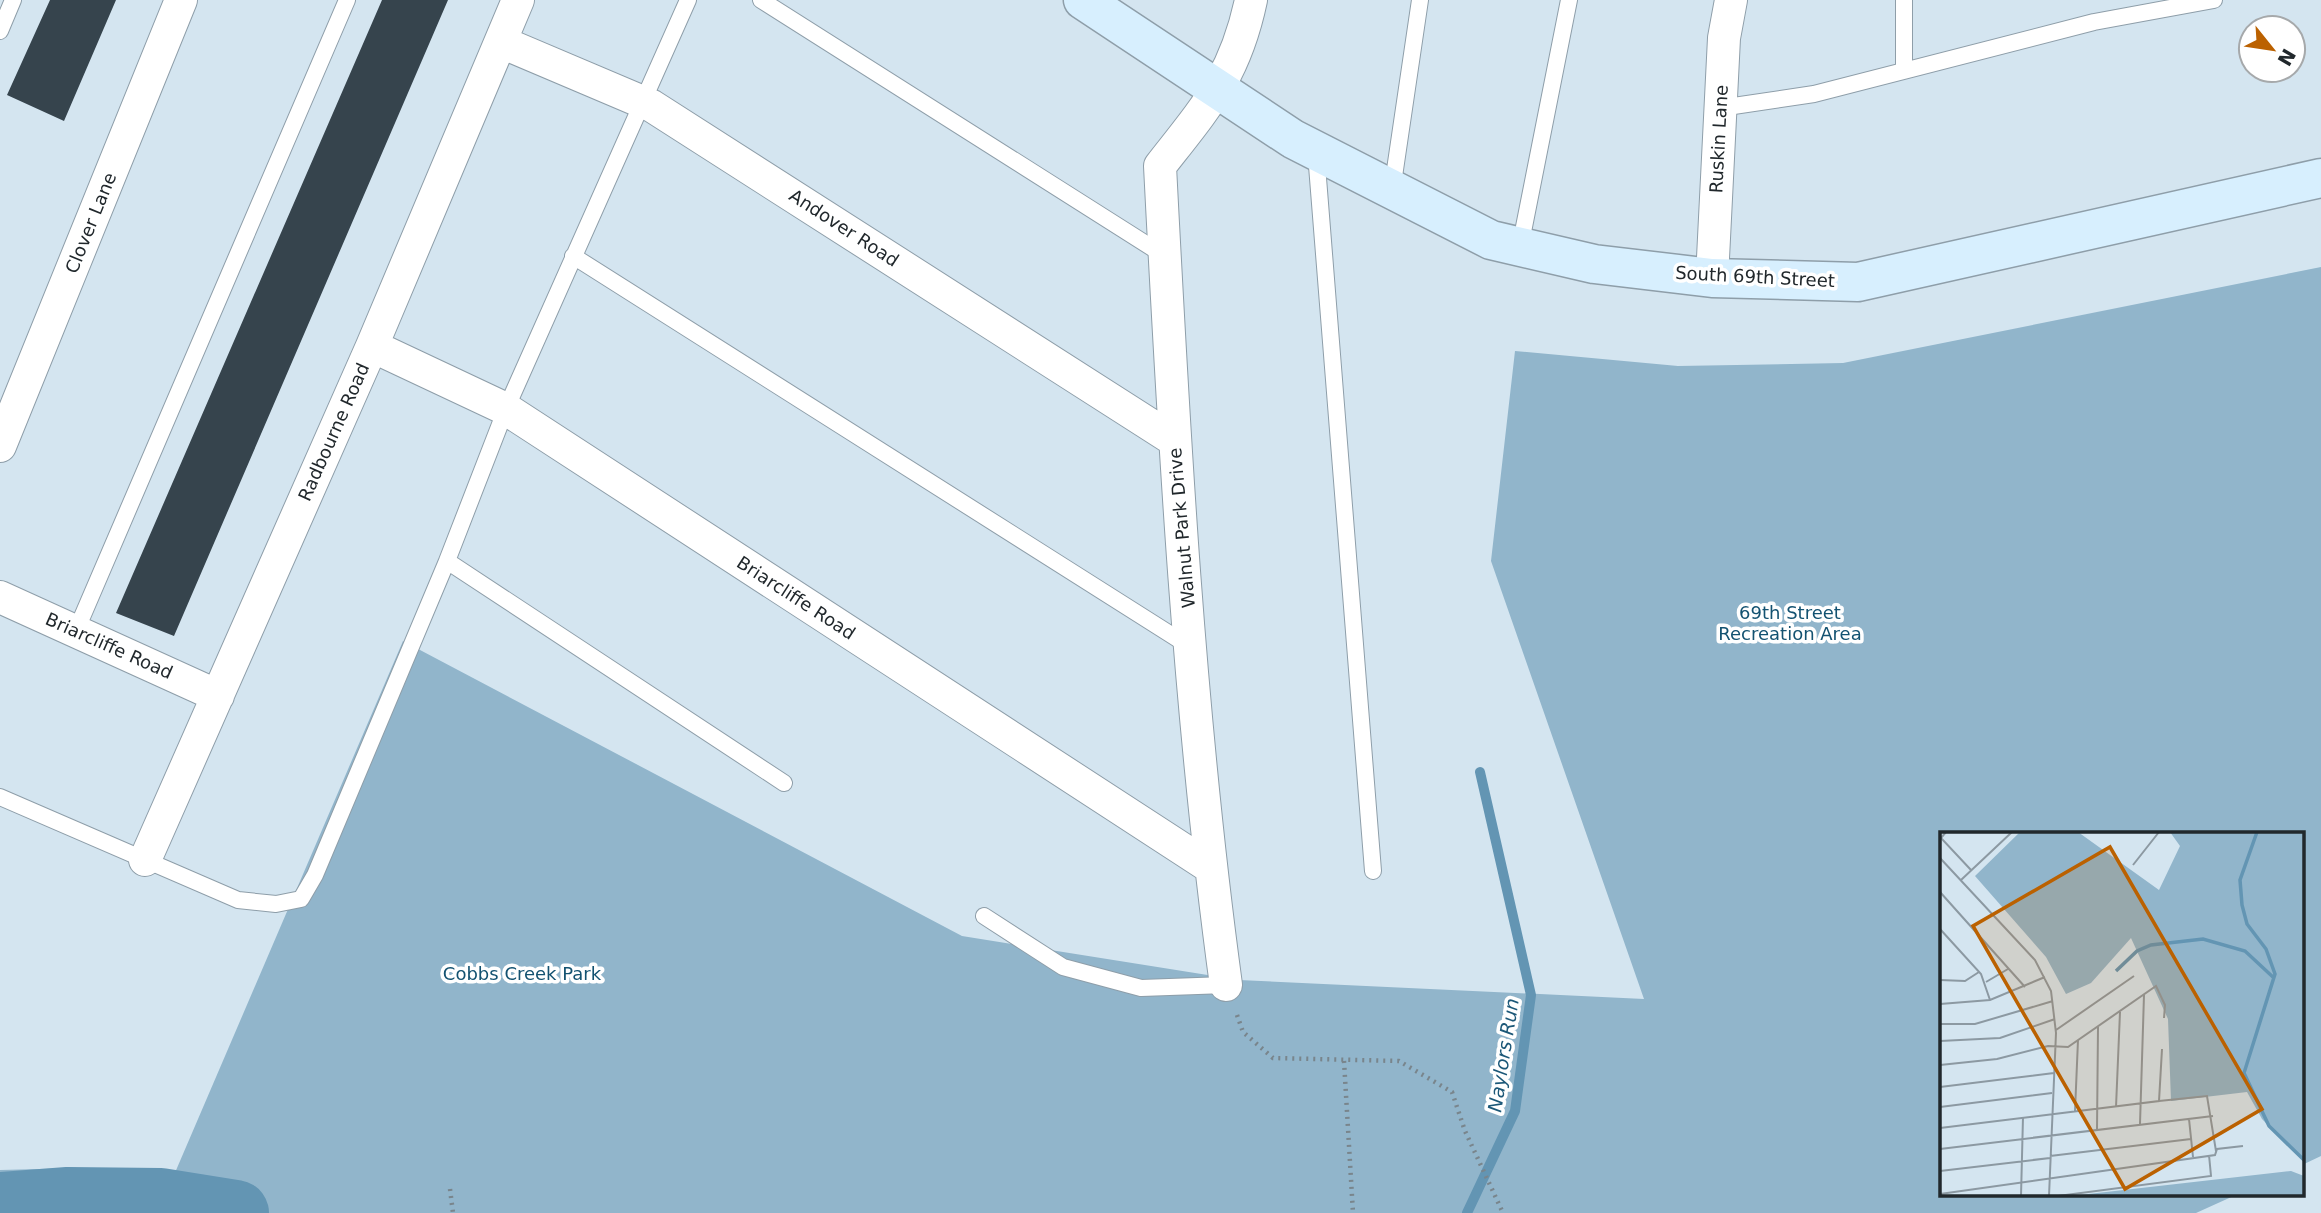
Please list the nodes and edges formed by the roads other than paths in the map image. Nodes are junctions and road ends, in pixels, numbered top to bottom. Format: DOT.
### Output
graph roads {
  1 [pos="13,0"];
  2 [pos="181,0"];
  3 [pos="347,0"];
  4 [pos="518,0"];
  5 [pos="688,0"];
  6 [pos="761,0"];
  7 [pos="1083,0"];
  8 [pos="1251,0"];
  9 [pos="1420,0"];
  10 [pos="1569,0"];
  11 [pos="1731,0"];
  12 [pos="1904,0"];
  13 [pos="2214,0"];
  14 [pos="0,31"];
  15 [pos="501,42"];
  16 [pos="1904,69"];
  17 [pos="1220,89"];
  18 [pos="640,101"];
  19 [pos="1720,108"];
  20 [pos="1315,150"];
  21 [pos="2321,178"];
  22 [pos="1392,190"];
  23 [pos="1520,247"];
  24 [pos="573,256"];
  25 [pos="1165,256"];
  26 [pos="1712,278"];
  27 [pos="372,346"];
  28 [pos="506,408"];
  29 [pos="1174,440"];
  30 [pos="0,446"];
  31 [pos="447,561"];
  32 [pos="0,597"];
  33 [pos="76,631"];
  34 [pos="1192,648"];
  35 [pos="218,696"];
  36 [pos="784,783"];
  37 [pos="0,797"];
  38 [pos="145,860"];
  39 [pos="1210,867"];
  40 [pos="1373,871"];
  41 [pos="984,916"];
  42 [pos="1226,985"];
  1 -- 14 [label="lane"];
  2 -- 30 [label="street, Clover Lane"];
  3 -- 33 [label="lane"];
  4 -- 15 [label="street, Radbourne Road"];
  5 -- 18 [label="lane"];
  6 -- 25 [label="lane"];
  7 -- 17 [label="main road, South 69th Street"];
  8 -- 17 [label="street, Walnut Park Drive"];
  9 -- 22 [label="lane"];
  10 -- 23 [label="lane"];
  11 -- 19 [label="street, Ruskin Lane"];
  12 -- 16 [label="lane"];
  13 -- 16 [label="lane"];
  15 -- 18 [label="street, Andover Road"];
  15 -- 27 [label="street, Radbourne Road"];
  16 -- 19 [label="lane"];
  17 -- 20 [label="main road, South 69th Street"];
  17 -- 25 [label="street, Walnut Park Drive"];
  18 -- 24 [label="lane"];
  18 -- 29 [label="street, Andover Road"];
  19 -- 26 [label="street, Ruskin Lane"];
  20 -- 22 [label="main road, South 69th Street"];
  20 -- 40 [label="lane"];
  21 -- 26 [label="main road, South 69th Street"];
  22 -- 23 [label="main road, South 69th Street"];
  23 -- 26 [label="main road, South 69th Street"];
  24 -- 28 [label="lane"];
  24 -- 34 [label="lane"];
  25 -- 29 [label="street, Walnut Park Drive"];
  27 -- 28 [label="street, Briarcliffe Road"];
  27 -- 35 [label="street, Radbourne Road"];
  28 -- 31 [label="lane"];
  28 -- 39 [label="street, Briarcliffe Road"];
  29 -- 34 [label="street, Walnut Park Drive"];
  31 -- 36 [label="lane"];
  31 -- 38 [label="lane"];
  32 -- 33 [label="street, Briarcliffe Road"];
  33 -- 35 [label="street, Briarcliffe Road"];
  34 -- 39 [label="street, Walnut Park Drive"];
  35 -- 38 [label="street, Radbourne Road"];
  37 -- 38 [label="lane"];
  39 -- 42 [label="street, Walnut Park Drive"];
  41 -- 42 [label="lane"];
}
